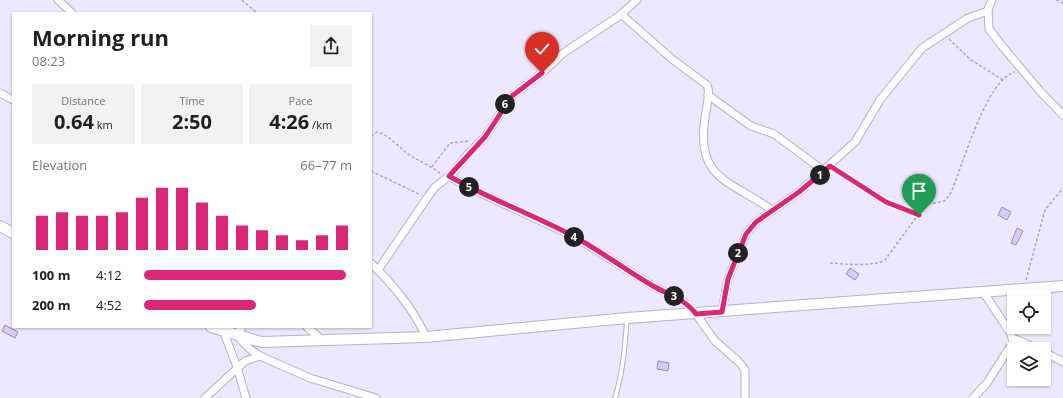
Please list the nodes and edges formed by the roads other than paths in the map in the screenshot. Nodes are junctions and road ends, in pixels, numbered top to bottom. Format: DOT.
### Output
graph roads {
  1 [pos="58,0"];
  2 [pos="637,0"];
  3 [pos="992,0"];
  4 [pos="988,11"];
  5 [pos="71,12"];
  6 [pos="621,14"];
  7 [pos="0,93"];
  8 [pos="708,94"];
  9 [pos="12,99"];
  10 [pos="1063,114"];
  11 [pos="827,168"];
  12 [pos="447,176"];
  13 [pos="772,210"];
  14 [pos="0,226"];
  15 [pos="12,232"];
  16 [pos="372,264"];
  17 [pos="378,270"];
  18 [pos="1063,286"];
  19 [pos="984,292"];
  20 [pos="722,312"];
  21 [pos="696,314"];
  22 [pos="627,318"];
  23 [pos="212,328"];
  24 [pos="307,328"];
  25 [pos="224,333"];
  26 [pos="239,333"];
  27 [pos="426,337"];
  28 [pos="1013,338"];
  29 [pos="323,340"];
  30 [pos="1022,342"];
  31 [pos="260,356"];
  32 [pos="1051,356"];
  33 [pos="1063,362"];
  34 [pos="237,367"];
  35 [pos="205,398"];
  36 [pos="246,398"];
  37 [pos="376,398"];
  38 [pos="614,398"];
  39 [pos="745,398"];
  40 [pos="973,398"];
  1 -- 5 [label="street"];
  2 -- 6 [label="street"];
  3 -- 4 [label="street"];
  4 -- 10 [label="street"];
  4 -- 11 [label="street"];
  6 -- 8 [label="street"];
  6 -- 12 [label="street"];
  7 -- 9 [label="street"];
  8 -- 11 [label="street"];
  8 -- 13 [label="street"];
  11 -- 13 [label="street"];
  12 -- 17 [label="street"];
  12 -- 21 [label="street"];
  13 -- 20 [label="street"];
  14 -- 15 [label="street"];
  16 -- 17 [label="street"];
  17 -- 27 [label="street"];
  18 -- 19 [label="street"];
  19 -- 20 [label="street"];
  19 -- 28 [label="street"];
  20 -- 21 [label="street"];
  21 -- 22 [label="street"];
  21 -- 39 [label="street"];
  22 -- 27 [label="street"];
  22 -- 38 [label="lane"];
  23 -- 25 [label="street"];
  24 -- 29 [label="street"];
  25 -- 26 [label="street"];
  25 -- 34 [label="street"];
  26 -- 29 [label="street"];
  26 -- 31 [label="street"];
  27 -- 29 [label="street"];
  28 -- 30 [label="street"];
  28 -- 40 [label="street"];
  31 -- 34 [label="street"];
  31 -- 37 [label="street"];
  32 -- 33 [label="street"];
  34 -- 35 [label="street"];
  34 -- 36 [label="street"];
}
